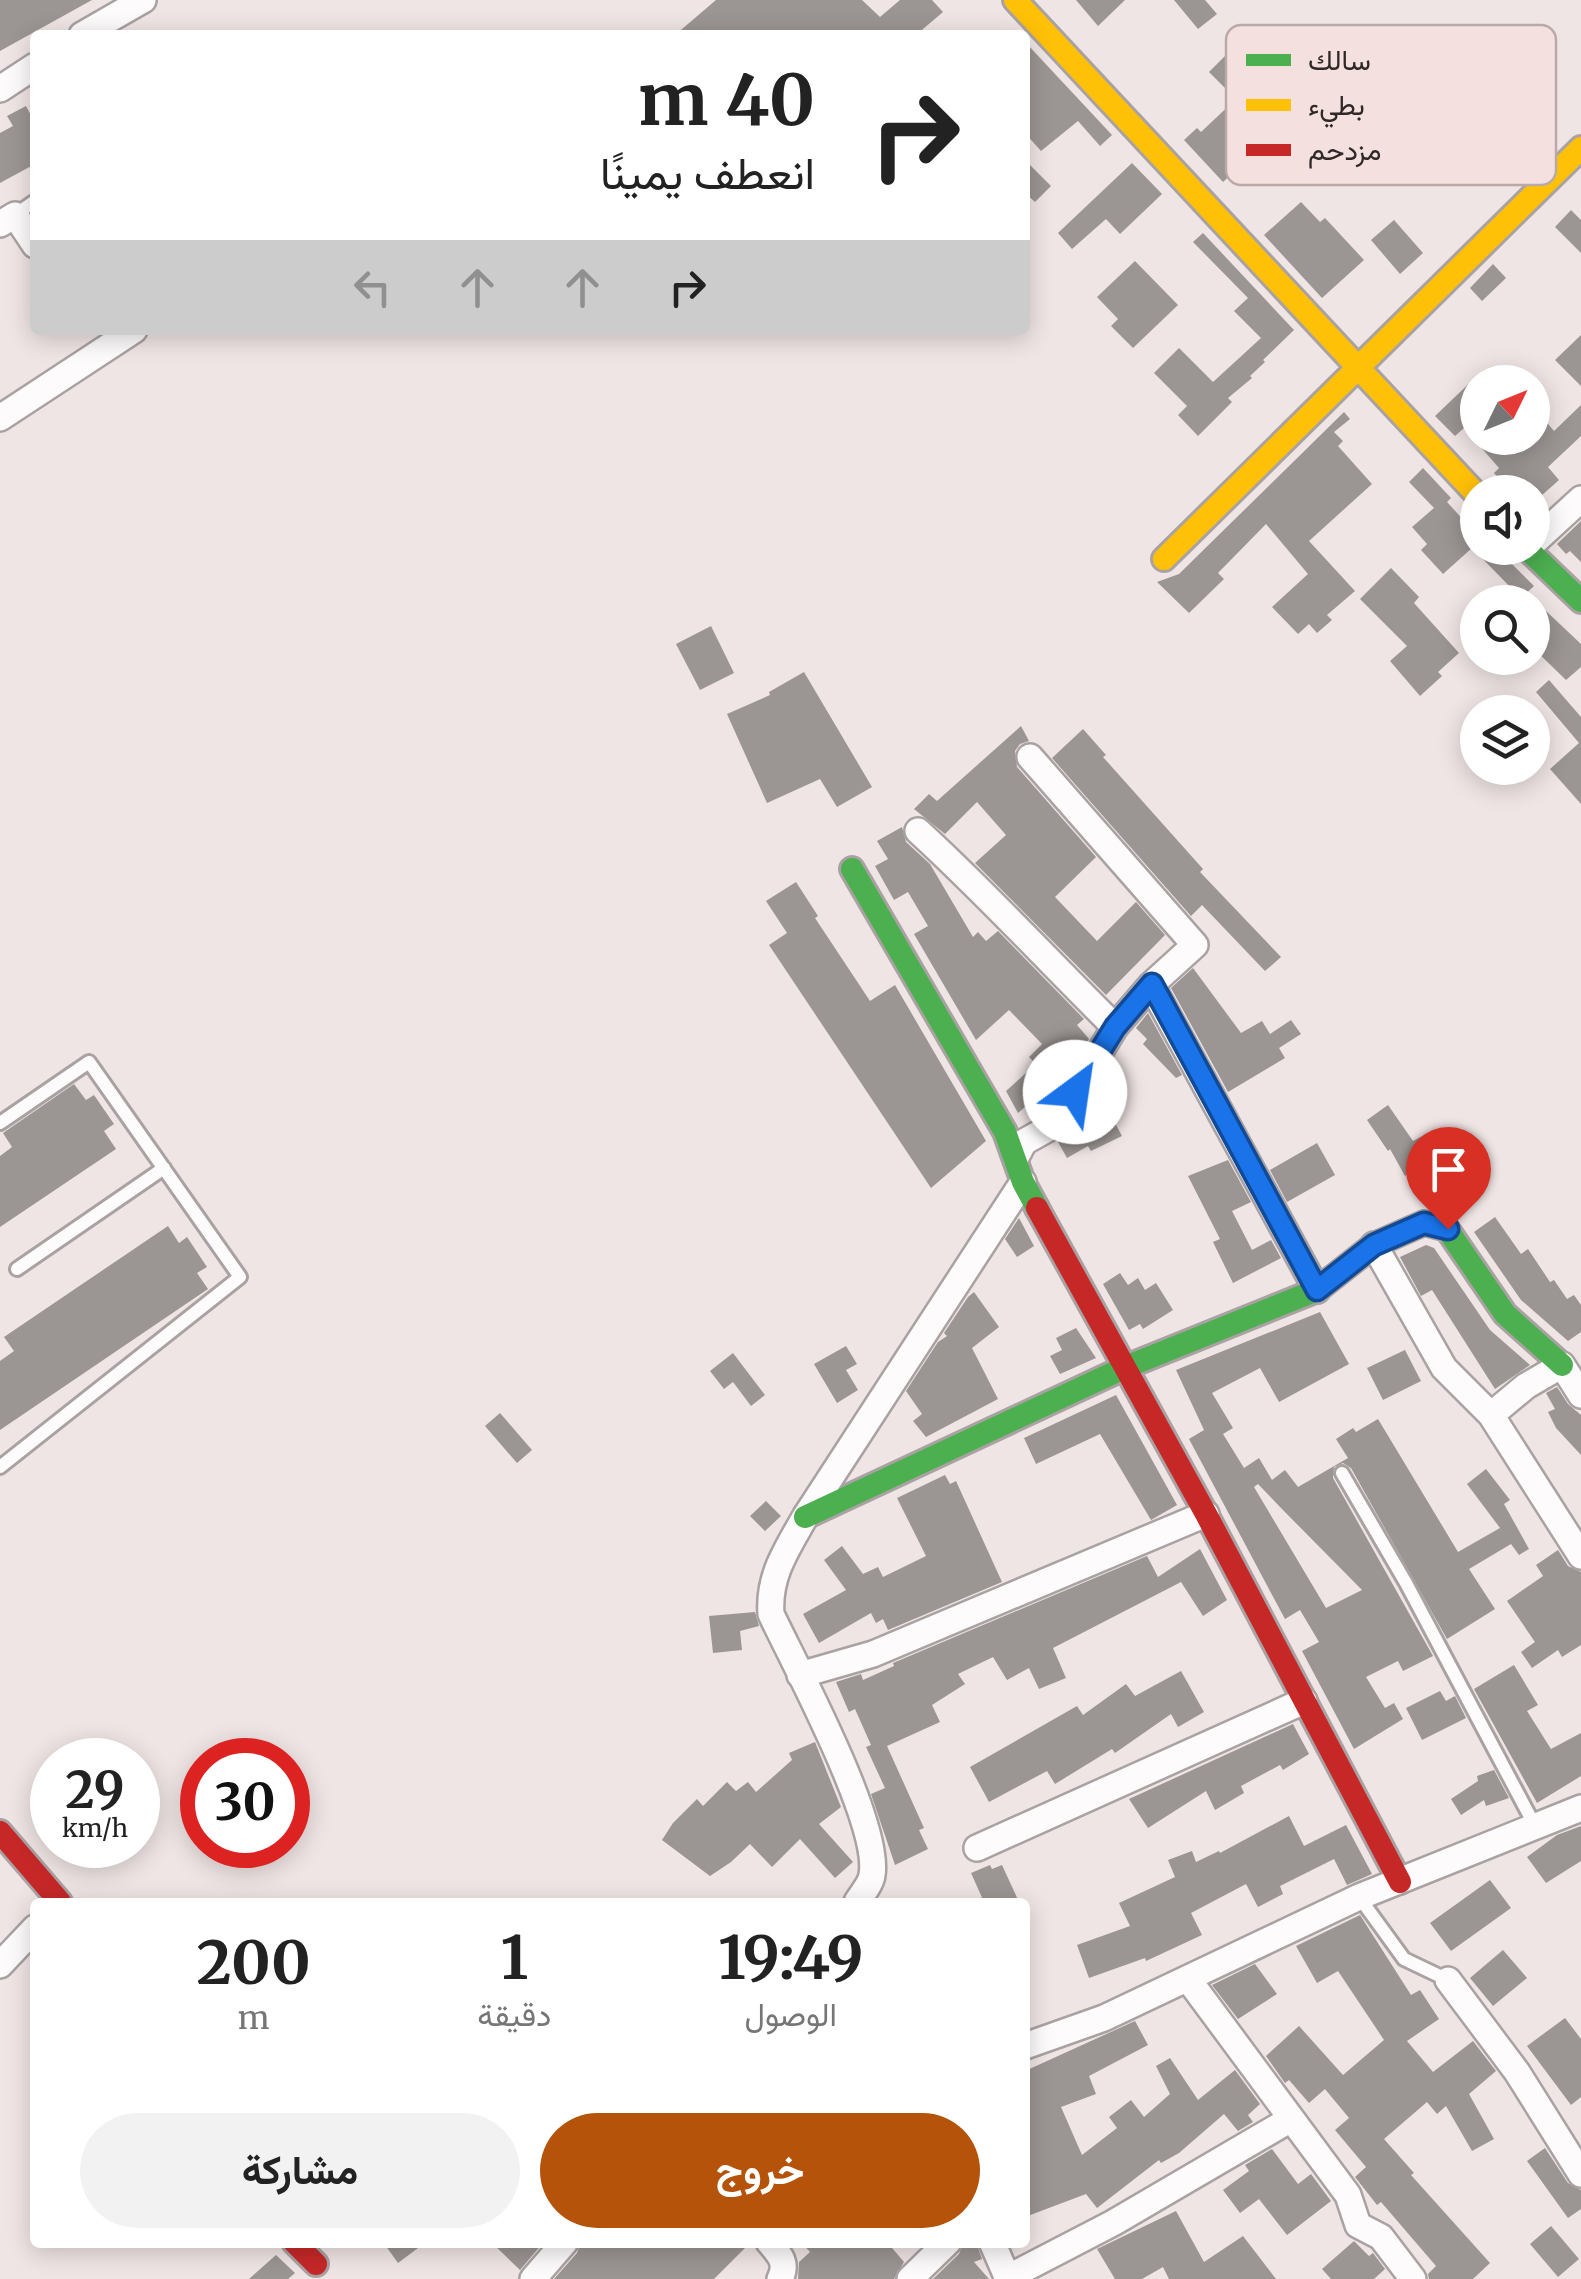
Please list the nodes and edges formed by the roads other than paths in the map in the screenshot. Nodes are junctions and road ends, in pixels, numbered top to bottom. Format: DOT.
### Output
graph roads {
  1 [pos="143,0"];
  2 [pos="1014,0"];
  3 [pos="91,30"];
  4 [pos="30,69"];
  5 [pos="0,89"];
  6 [pos="1581,148"];
  7 [pos="1556,172"];
  8 [pos="1543,185"];
  9 [pos="17,213"];
  10 [pos="30,236"];
  11 [pos="96,340"];
  12 [pos="1356,367"];
  13 [pos="0,418"];
  14 [pos="1460,477"];
  15 [pos="1581,499"];
  16 [pos="1550,528"];
  17 [pos="1164,559"];
  18 [pos="1546,565"];
  19 [pos="1581,601"];
  20 [pos="1030,757"];
  21 [pos="918,830"];
  22 [pos="852,869"];
  23 [pos="1152,984"];
  24 [pos="1115,1027"];
  25 [pos="0,1123"];
  26 [pos="164,1168"];
  27 [pos="1020,1169"];
  28 [pos="1374,1245"];
  29 [pos="16,1269"];
  30 [pos="1317,1290"];
  31 [pos="1562,1365"];
  32 [pos="1126,1368"];
  33 [pos="1581,1395"];
  34 [pos="1491,1415"];
  35 [pos="0,1466"];
  36 [pos="1342,1474"];
  37 [pos="1206,1514"];
  38 [pos="805,1517"];
  39 [pos="1581,1556"];
  40 [pos="800,1675"];
  41 [pos="1304,1701"];
  42 [pos="1581,1808"];
  43 [pos="1536,1828"];
  44 [pos="0,1832"];
  45 [pos="977,1848"];
  46 [pos="1400,1882"];
  47 [pos="1359,1897"];
  48 [pos="57,1898"];
  49 [pos="859,1898"];
  50 [pos="30,1933"];
  51 [pos="0,1965"];
  52 [pos="1188,1980"];
  53 [pos="1448,1980"];
  54 [pos="1030,2044"];
  55 [pos="1291,2119"];
  56 [pos="1581,2174"];
  57 [pos="300,2248"];
  58 [pos="560,2248"];
  59 [pos="774,2248"];
  60 [pos="942,2248"];
  61 [pos="995,2248"];
  62 [pos="322,2272"];
  63 [pos="1008,2278"];
  64 [pos="533,2279"];
  65 [pos="780,2279"];
  66 [pos="910,2279"];
  67 [pos="1413,2279"];
  1 -- 3 [label="street"];
  2 -- 12 [label="street"];
  4 -- 5 [label="street"];
  6 -- 7 [label="street"];
  8 -- 12 [label="street"];
  9 -- 10 [label="street"];
  11 -- 13 [label="street"];
  12 -- 14 [label="street"];
  12 -- 17 [label="street"];
  15 -- 16 [label="street"];
  18 -- 19 [label="street"];
  20 -- 23 [label="street"];
  21 -- 24 [label="street"];
  22 -- 27 [label="street"];
  23 -- 24 [label="street"];
  23 -- 30 [label="street"];
  24 -- 27 [label="street"];
  25 -- 26 [label="lane"];
  26 -- 29 [label="lane"];
  26 -- 35 [label="lane"];
  27 -- 32 [label="street"];
  27 -- 38 [label="street"];
  28 -- 30 [label="street"];
  28 -- 31 [label="street"];
  28 -- 34 [label="street"];
  30 -- 32 [label="street"];
  31 -- 33 [label="street"];
  31 -- 34 [label="street"];
  32 -- 37 [label="street"];
  32 -- 38 [label="street"];
  34 -- 39 [label="street"];
  36 -- 43 [label="lane"];
  37 -- 40 [label="street"];
  37 -- 41 [label="street"];
  38 -- 40 [label="street"];
  40 -- 49 [label="street"];
  41 -- 45 [label="street"];
  41 -- 46 [label="street"];
  42 -- 43 [label="street"];
  43 -- 46 [label="street"];
  44 -- 48 [label="street"];
  46 -- 47 [label="street"];
  47 -- 52 [label="street"];
  47 -- 53 [label="lane"];
  50 -- 51 [label="street"];
  52 -- 54 [label="street"];
  52 -- 55 [label="street"];
  53 -- 56 [label="street"];
  55 -- 63 [label="street"];
  55 -- 67 [label="street"];
  57 -- 62 [label="street"];
  58 -- 64 [label="street"];
  59 -- 65 [label="street"];
  60 -- 66 [label="street"];
  61 -- 63 [label="street"];
}
